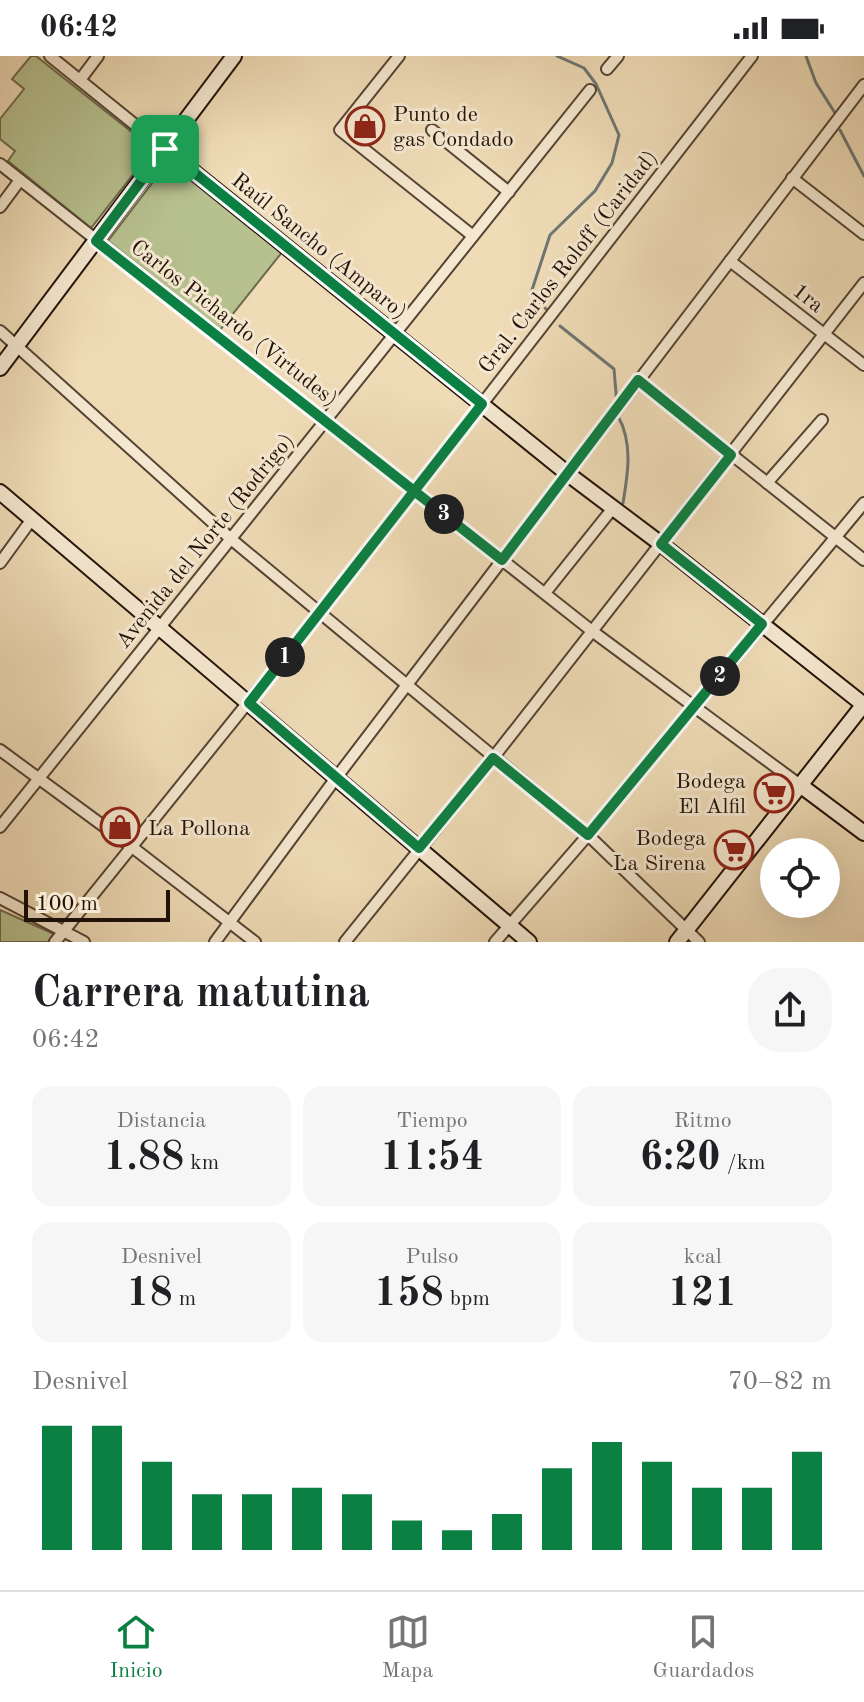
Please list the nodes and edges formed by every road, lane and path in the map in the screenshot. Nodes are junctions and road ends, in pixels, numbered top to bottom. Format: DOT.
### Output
graph roads {
  1 [pos="50,56"];
  2 [pos="98,56"];
  3 [pos="234,56"];
  4 [pos="399,56"];
  5 [pos="618,56"];
  6 [pos="752,56"];
  7 [pos="607,69"];
  8 [pos="80,80"];
  9 [pos="864,85"];
  10 [pos="590,90"];
  11 [pos="432,130"];
  12 [pos="165,149"];
  13 [pos="0,164"];
  14 [pos="792,178"];
  15 [pos="20,180"];
  16 [pos="509,192"];
  17 [pos="0,207"];
  18 [pos="864,234"];
  19 [pos="473,236"];
  20 [pos="96,241"];
  21 [pos="730,261"];
  22 [pos="864,283"];
  23 [pos="0,331"];
  24 [pos="396,333"];
  25 [pos="825,335"];
  26 [pos="17,346"];
  27 [pos="864,365"];
  28 [pos="0,368"];
  29 [pos="638,380"];
  30 [pos="482,404"];
  31 [pos="326,420"];
  32 [pos="822,420"];
  33 [pos="731,455"];
  34 [pos="568,474"];
  35 [pos="767,483"];
  36 [pos="0,492"];
  37 [pos="415,492"];
  38 [pos="864,503"];
  39 [pos="613,508"];
  40 [pos="32,519"];
  41 [pos="835,538"];
  42 [pos="231,539"];
  43 [pos="661,544"];
  44 [pos="502,560"];
  45 [pos="864,560"];
  46 [pos="0,563"];
  47 [pos="545,593"];
  48 [pos="320,613"];
  49 [pos="762,624"];
  50 [pos="160,628"];
  51 [pos="592,631"];
  52 [pos="407,687"];
  53 [pos="249,703"];
  54 [pos="864,705"];
  55 [pos="694,708"];
  56 [pos="0,750"];
  57 [pos="493,758"];
  58 [pos="336,778"];
  59 [pos="39,779"];
  60 [pos="800,785"];
  61 [pos="0,827"];
  62 [pos="864,833"];
  63 [pos="588,835"];
  64 [pos="132,847"];
  65 [pos="419,848"];
  66 [pos="0,898"];
  67 [pos="230,923"];
  68 [pos="510,926"];
  69 [pos="64,930"];
  70 [pos="682,936"];
  71 [pos="55,942"];
  72 [pos="84,942"];
  73 [pos="215,942"];
  74 [pos="255,942"];
  75 [pos="345,942"];
  76 [pos="495,942"];
  77 [pos="529,942"];
  78 [pos="699,942"];
  1 -- 8 [label="street, Raúl Sancho (Amparo)"];
  2 -- 8 [label="street"];
  3 -- 12 [label="street"];
  4 -- 19 [label="street"];
  5 -- 7 [label="street"];
  6 -- 30 [label="street, Gral. Carlos Roloff (Caridad)"];
  8 -- 12 [label="street, Raúl Sancho (Amparo)"];
  9 -- 14 [label="street"];
  10 -- 16 [label="street, Avenida del Norte (Rodrigo)"];
  11 -- 16 [label="street"];
  12 -- 20 [label="street"];
  12 -- 24 [label="street, Raúl Sancho (Amparo)"];
  13 -- 15 [label="street, Carlos Pichardo (Virtudes)"];
  14 -- 18 [label="street"];
  14 -- 21 [label="street"];
  15 -- 17 [label="street"];
  15 -- 20 [label="street, Carlos Pichardo (Virtudes)"];
  16 -- 19 [label="street, Avenida del Norte (Rodrigo)"];
  19 -- 24 [label="street, Avenida del Norte (Rodrigo)"];
  20 -- 26 [label="street"];
  20 -- 31 [label="street, Carlos Pichardo (Virtudes)"];
  21 -- 25 [label="street, 1ra"];
  21 -- 29 [label="street"];
  22 -- 25 [label="street"];
  23 -- 26 [label="street"];
  24 -- 30 [label="street, Raúl Sancho (Amparo)"];
  24 -- 31 [label="street, Avenida del Norte (Rodrigo)"];
  25 -- 27 [label="street, 1ra"];
  25 -- 33 [label="street"];
  26 -- 28 [label="street"];
  26 -- 42 [label="street"];
  29 -- 33 [label="street"];
  29 -- 34 [label="street"];
  30 -- 34 [label="street, Raúl Sancho (Amparo)"];
  30 -- 37 [label="street, Gral. Carlos Roloff (Caridad)"];
  31 -- 37 [label="street, Carlos Pichardo (Virtudes)"];
  31 -- 42 [label="street, Avenida del Norte (Rodrigo)"];
  32 -- 35 [label="street"];
  33 -- 35 [label="street"];
  33 -- 43 [label="street"];
  34 -- 39 [label="street, Raúl Sancho (Amparo)"];
  34 -- 44 [label="street"];
  35 -- 41 [label="street"];
  36 -- 40 [label="street"];
  37 -- 44 [label="street, Carlos Pichardo (Virtudes)"];
  37 -- 48 [label="street, Gral. Carlos Roloff (Caridad)"];
  38 -- 41 [label="street"];
  39 -- 43 [label="street, Raúl Sancho (Amparo)"];
  39 -- 47 [label="street"];
  40 -- 46 [label="street"];
  40 -- 50 [label="street"];
  41 -- 45 [label="street"];
  41 -- 49 [label="street"];
  42 -- 48 [label="street"];
  42 -- 50 [label="street, Avenida del Norte (Rodrigo)"];
  43 -- 49 [label="street, Raúl Sancho (Amparo)"];
  43 -- 51 [label="street"];
  44 -- 47 [label="street, Carlos Pichardo (Virtudes)"];
  44 -- 52 [label="street"];
  47 -- 51 [label="street, Carlos Pichardo (Virtudes)"];
  48 -- 52 [label="street"];
  48 -- 53 [label="street, Gral. Carlos Roloff (Caridad)"];
  49 -- 54 [label="street, Raúl Sancho (Amparo)"];
  49 -- 55 [label="street"];
  50 -- 53 [label="street"];
  50 -- 59 [label="street, Avenida del Norte (Rodrigo)"];
  51 -- 55 [label="street, Carlos Pichardo (Virtudes)"];
  51 -- 57 [label="street"];
  52 -- 57 [label="street"];
  52 -- 58 [label="street"];
  53 -- 58 [label="street"];
  53 -- 64 [label="street, Gral. Carlos Roloff (Caridad)"];
  54 -- 60 [label="street"];
  55 -- 60 [label="street, Carlos Pichardo (Virtudes)"];
  55 -- 63 [label="street"];
  56 -- 59 [label="street"];
  57 -- 63 [label="street"];
  57 -- 65 [label="street"];
  58 -- 65 [label="street"];
  58 -- 67 [label="street"];
  59 -- 61 [label="street, Avenida del Norte (Rodrigo)"];
  59 -- 64 [label="street"];
  60 -- 62 [label="street, Carlos Pichardo (Virtudes)"];
  60 -- 70 [label="street"];
  63 -- 68 [label="street"];
  63 -- 70 [label="street"];
  64 -- 67 [label="street"];
  64 -- 69 [label="street, Gral. Carlos Roloff (Caridad)"];
  65 -- 68 [label="street"];
  65 -- 75 [label="street"];
  66 -- 69 [label="street"];
  67 -- 73 [label="street"];
  67 -- 74 [label="street"];
  68 -- 76 [label="street"];
  68 -- 77 [label="street"];
  69 -- 71 [label="street, Gral. Carlos Roloff (Caridad)"];
  69 -- 72 [label="street"];
  70 -- 78 [label="street"];
}
